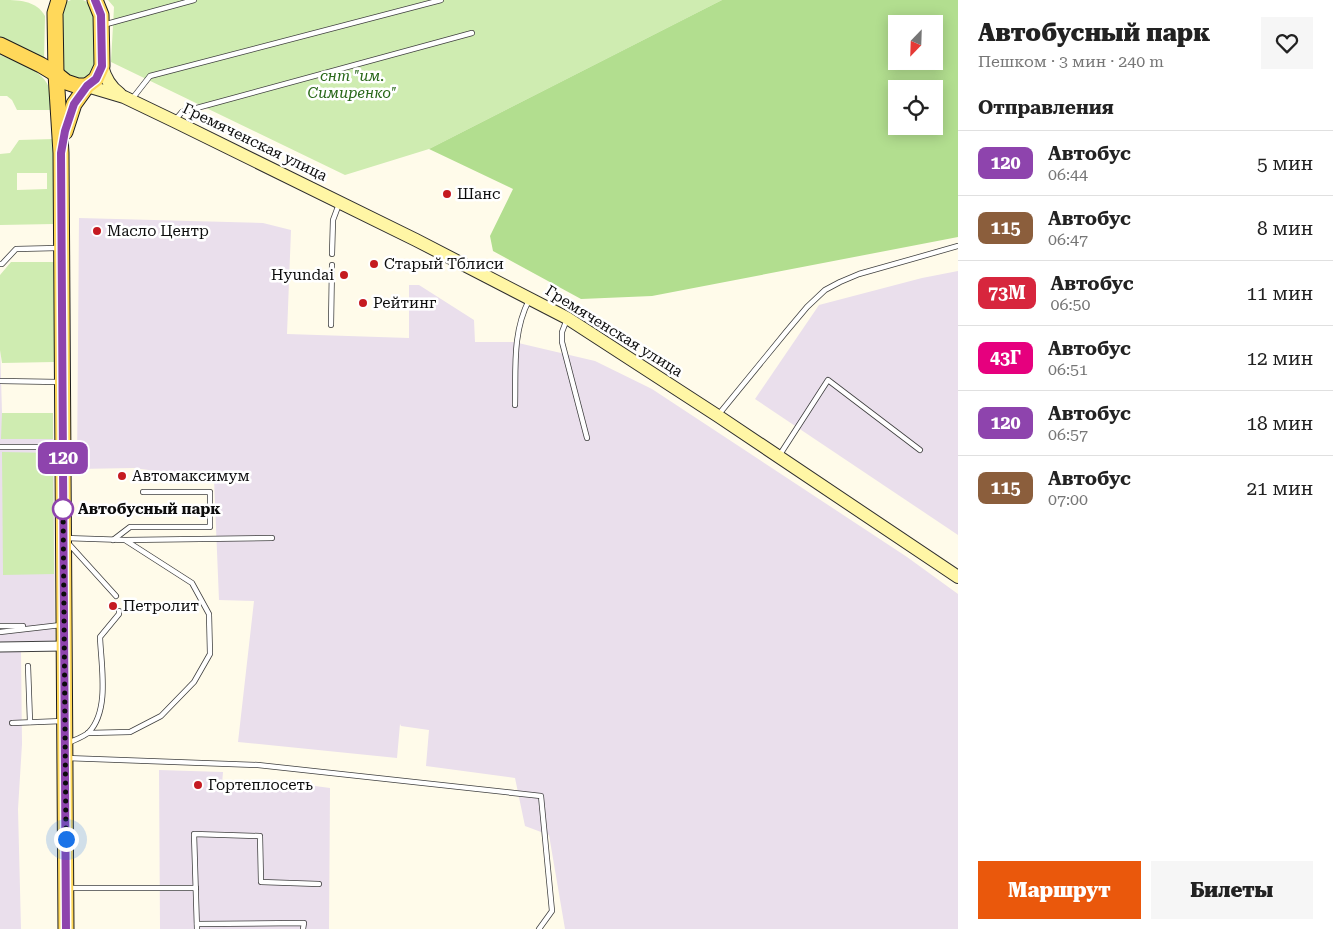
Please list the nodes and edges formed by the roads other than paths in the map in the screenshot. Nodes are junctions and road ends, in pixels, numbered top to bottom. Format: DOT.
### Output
graph roads {
  1 [pos="95,0"];
  2 [pos="194,0"];
  3 [pos="441,0"];
  4 [pos="56,4"];
  5 [pos="102,25"];
  6 [pos="472,34"];
  7 [pos="0,45"];
  8 [pos="102,66"];
  9 [pos="56,74"];
  10 [pos="87,86"];
  11 [pos="128,99"];
  12 [pos="174,120"];
  13 [pos="61,153"];
  14 [pos="340,203"];
  15 [pos="958,246"];
  16 [pos="62,248"];
  17 [pos="332,254"];
  18 [pos="0,264"];
  19 [pos="332,265"];
  20 [pos="529,298"];
  21 [pos="567,318"];
  22 [pos="331,325"];
  23 [pos="0,381"];
  24 [pos="63,382"];
  25 [pos="516,405"];
  26 [pos="718,416"];
  27 [pos="587,438"];
  28 [pos="0,447"];
  29 [pos="63,447"];
  30 [pos="920,450"];
  31 [pos="778,456"];
  32 [pos="143,492"];
  33 [pos="63,538"];
  34 [pos="272,538"];
  35 [pos="113,540"];
  36 [pos="124,540"];
  37 [pos="958,577"];
  38 [pos="116,596"];
  39 [pos="119,611"];
  40 [pos="64,625"];
  41 [pos="0,626"];
  42 [pos="39,627"];
  43 [pos="0,632"];
  44 [pos="64,646"];
  45 [pos="0,647"];
  46 [pos="28,666"];
  47 [pos="65,721"];
  48 [pos="30,722"];
  49 [pos="12,723"];
  50 [pos="88,733"];
  51 [pos="65,752"];
  52 [pos="318,884"];
  53 [pos="66,888"];
  54 [pos="196,888"];
  55 [pos="197,927"];
  56 [pos="66,929"];
  57 [pos="304,929"];
  58 [pos="539,929"];
  1 -- 5 [label="main road"];
  2 -- 5 [label="lane"];
  3 -- 11 [label="lane"];
  4 -- 9 [label="main road"];
  5 -- 8 [label="main road"];
  6 -- 12 [label="lane"];
  7 -- 9 [label="main road"];
  8 -- 10 [label="main road"];
  8 -- 11 [label="main road"];
  9 -- 10 [label="main road"];
  9 -- 13 [label="main road"];
  10 -- 11 [label="main road"];
  10 -- 13 [label="main road"];
  11 -- 12 [label="main road, Гремяченская улица"];
  12 -- 14 [label="main road, Гремяченская улица"];
  13 -- 16 [label="main road"];
  14 -- 17 [label="lane"];
  14 -- 20 [label="main road, Гремяченская улица"];
  15 -- 26 [label="lane"];
  16 -- 18 [label="lane"];
  16 -- 24 [label="main road"];
  19 -- 22 [label="lane"];
  20 -- 21 [label="main road, Гремяченская улица"];
  20 -- 25 [label="lane"];
  21 -- 26 [label="main road, Гремяченская улица"];
  21 -- 27 [label="lane"];
  23 -- 24 [label="lane"];
  24 -- 29 [label="main road"];
  26 -- 31 [label="main road, Гремяченская улица"];
  28 -- 29 [label="lane"];
  29 -- 33 [label="main road"];
  30 -- 31 [label="lane"];
  31 -- 37 [label="main road, Гремяченская улица"];
  32 -- 35 [label="lane"];
  33 -- 35 [label="lane"];
  33 -- 38 [label="lane"];
  33 -- 40 [label="main road"];
  34 -- 36 [label="lane"];
  35 -- 36 [label="lane"];
  36 -- 50 [label="lane"];
  39 -- 50 [label="lane"];
  40 -- 42 [label="lane"];
  40 -- 44 [label="main road"];
  41 -- 42 [label="lane"];
  42 -- 43 [label="lane"];
  44 -- 45 [label="street"];
  44 -- 47 [label="main road"];
  46 -- 48 [label="lane"];
  47 -- 48 [label="lane"];
  47 -- 51 [label="main road"];
  48 -- 49 [label="lane"];
  50 -- 51 [label="lane"];
  51 -- 53 [label="main road"];
  51 -- 58 [label="lane"];
  52 -- 54 [label="lane"];
  53 -- 54 [label="lane"];
  53 -- 56 [label="main road"];
  54 -- 55 [label="lane"];
  55 -- 57 [label="lane"];
}
